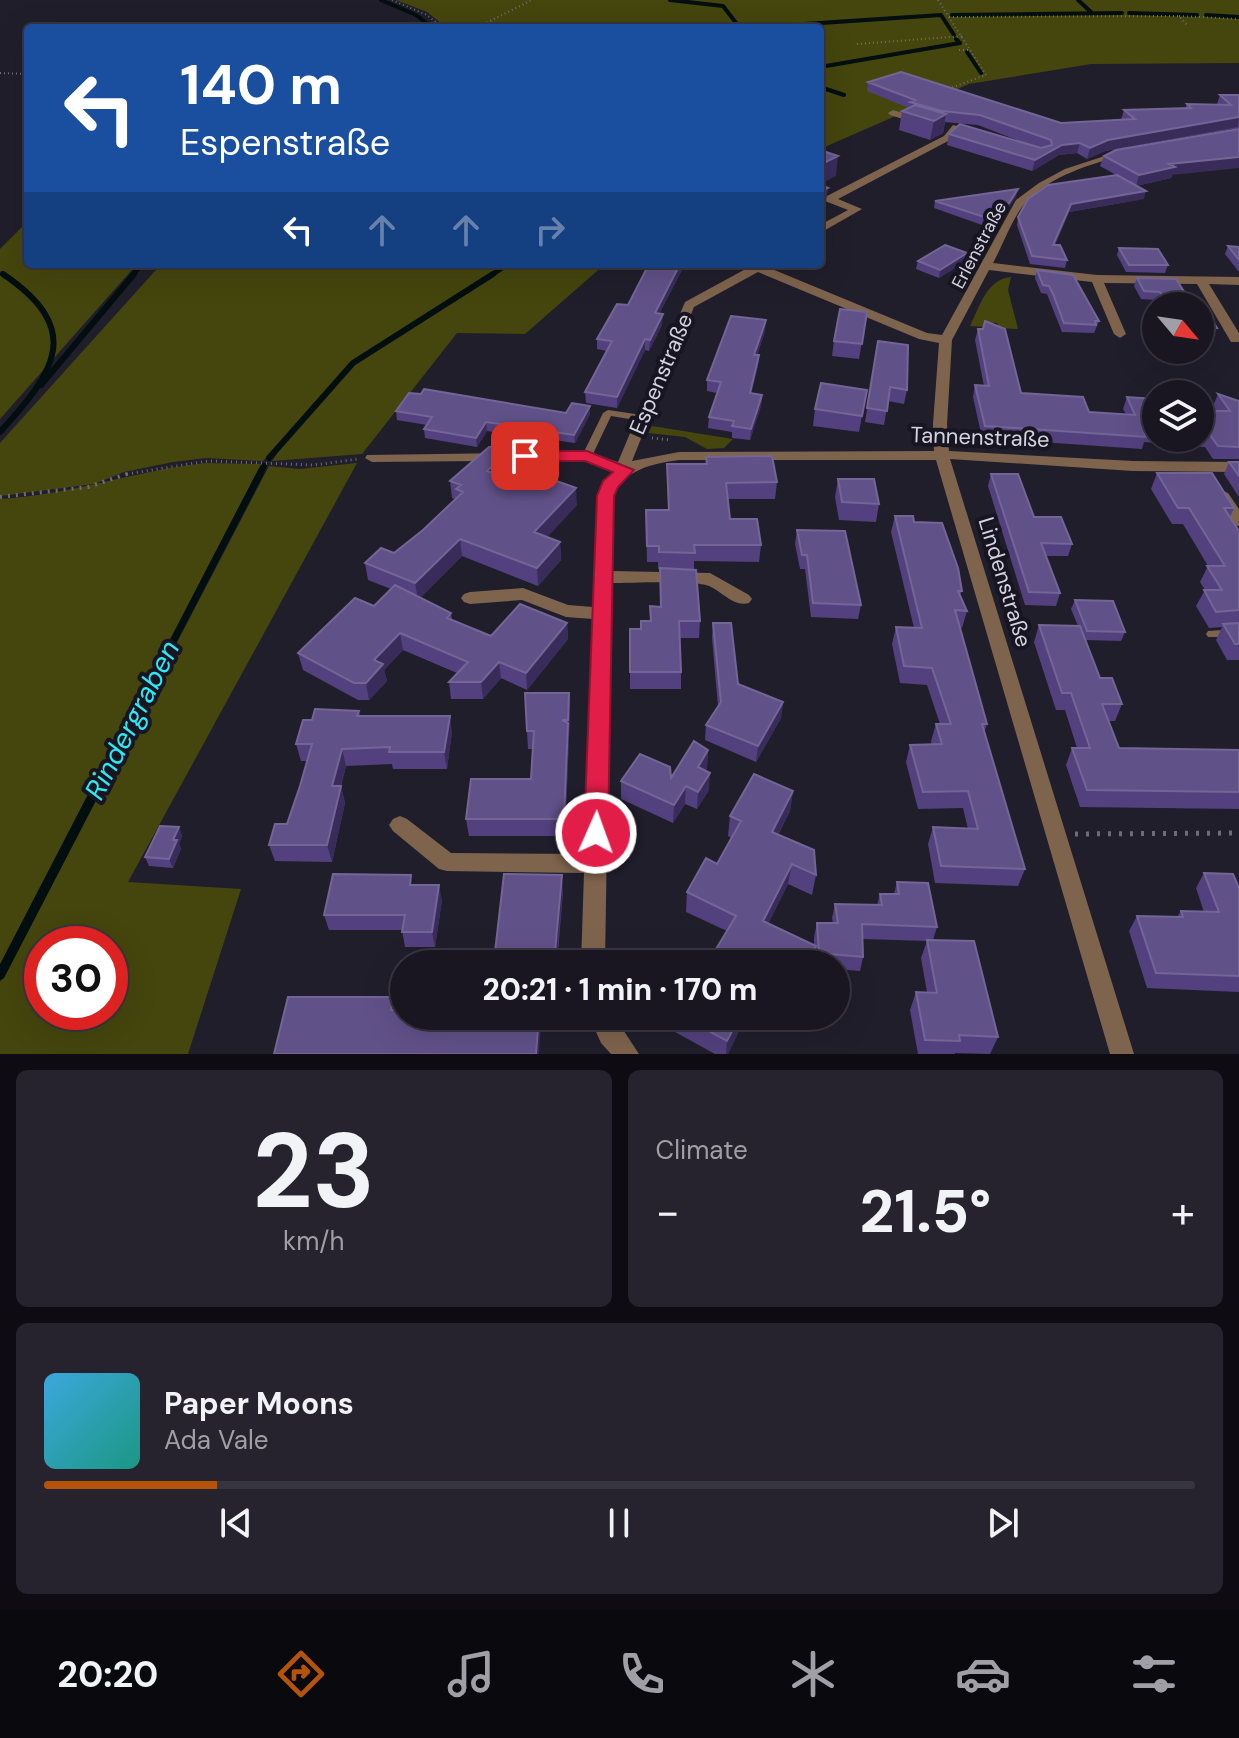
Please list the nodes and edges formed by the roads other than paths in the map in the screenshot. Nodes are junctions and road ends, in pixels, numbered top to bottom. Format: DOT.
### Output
graph roads {
  1 [pos="893,113"];
  2 [pos="1131,152"];
  3 [pos="824,228"];
  4 [pos="985,266"];
  5 [pos="756,268"];
  6 [pos="765,268"];
  7 [pos="1097,279"];
  8 [pos="1201,281"];
  9 [pos="1239,281"];
  10 [pos="1120,334"];
  11 [pos="1236,339"];
  12 [pos="946,340"];
  13 [pos="642,418"];
  14 [pos="587,456"];
  15 [pos="942,456"];
  16 [pos="719,457"];
  17 [pos="372,458"];
  18 [pos="1205,467"];
  19 [pos="1239,467"];
  20 [pos="625,470"];
  21 [pos="1239,523"];
  22 [pos="1239,535"];
  23 [pos="603,577"];
  24 [pos="470,598"];
  25 [pos="743,599"];
  26 [pos="602,614"];
  27 [pos="1239,633"];
  28 [pos="1212,634"];
  29 [pos="400,825"];
  30 [pos="595,864"];
  31 [pos="593,950"];
  32 [pos="608,1030"];
  33 [pos="627,1054"];
  34 [pos="1122,1054"];
  1 -- 3 [label="street"];
  2 -- 4 [label="street, Erlenstraße"];
  4 -- 7 [label="street"];
  4 -- 12 [label="street, Erlenstraße"];
  5 -- 13 [label="street, Espenstraße"];
  6 -- 12 [label="street"];
  7 -- 8 [label="street"];
  7 -- 10 [label="street"];
  8 -- 9 [label="street"];
  8 -- 11 [label="street"];
  12 -- 15 [label="street, Lindenstraße"];
  13 -- 14 [label="lane"];
  13 -- 20 [label="street, Espenstraße"];
  14 -- 17 [label="street"];
  14 -- 20 [label="street"];
  15 -- 16 [label="street, Tannenstraße"];
  15 -- 18 [label="street, Tannenstraße"];
  15 -- 34 [label="street, Lindenstraße"];
  16 -- 20 [label="street, Espenstraße"];
  18 -- 19 [label="street, Tannenstraße"];
  18 -- 21 [label="street"];
  20 -- 23 [label="street, Espenstraße"];
  21 -- 22 [label="street"];
  23 -- 25 [label="street"];
  23 -- 26 [label="street, Espenstraße"];
  24 -- 26 [label="street"];
  26 -- 30 [label="street, Espenstraße"];
  27 -- 28 [label="lane"];
  29 -- 30 [label="street"];
  30 -- 31 [label="street, Espenstraße"];
  32 -- 33 [label="street"];
}
